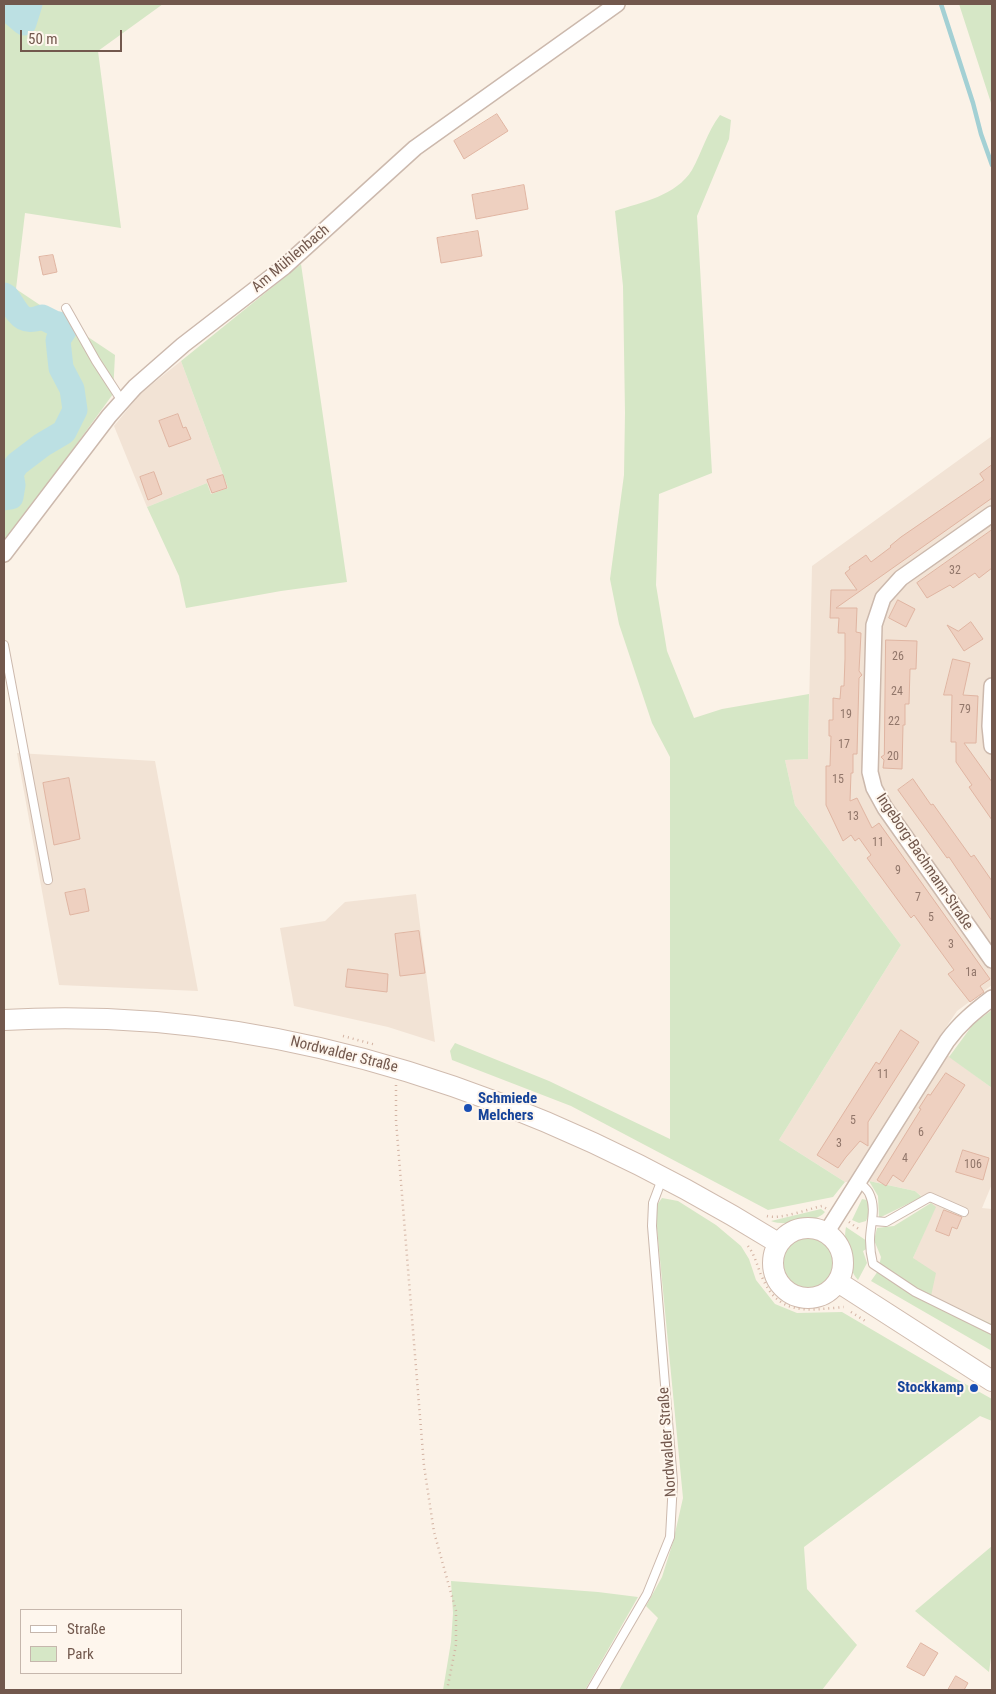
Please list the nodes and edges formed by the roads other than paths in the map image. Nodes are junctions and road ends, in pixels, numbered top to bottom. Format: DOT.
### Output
graph roads {
  1 [pos="617,4"];
  2 [pos="66,308"];
  3 [pos="122,401"];
  4 [pos="992,514"];
  5 [pos="4,554"];
  6 [pos="4,645"];
  7 [pos="992,686"];
  8 [pos="992,746"];
  9 [pos="48,880"];
  10 [pos="992,960"];
  11 [pos="992,998"];
  12 [pos="4,1020"];
  13 [pos="663,1177"];
  14 [pos="859,1182"];
  15 [pos="964,1212"];
  16 [pos="874,1221"];
  17 [pos="826,1233"];
  18 [pos="778,1243"];
  19 [pos="838,1282"];
  20 [pos="992,1330"];
  21 [pos="992,1381"];
  22 [pos="591,1690"];
  1 -- 3 [label="street, Am Mühlenbach"];
  2 -- 3 [label="lane"];
  3 -- 5 [label="street, Am Mühlenbach"];
  4 -- 10 [label="street, Ingeborg-Bachmann-Straße"];
  6 -- 9 [label="lane"];
  7 -- 8 [label="street"];
  11 -- 14 [label="street"];
  12 -- 13 [label="main road, Nordwalder Straße"];
  13 -- 18 [label="main road, Nordwalder Straße"];
  13 -- 22 [label="lane, Nordwalder Straße"];
  14 -- 16 [label="lane"];
  14 -- 17 [label="street"];
  15 -- 16 [label="lane"];
  16 -- 20 [label="lane"];
  17 -- 18 [label="main road"];
  17 -- 19 [label="main road"];
  18 -- 19 [label="main road"];
  19 -- 21 [label="main road"];
}
